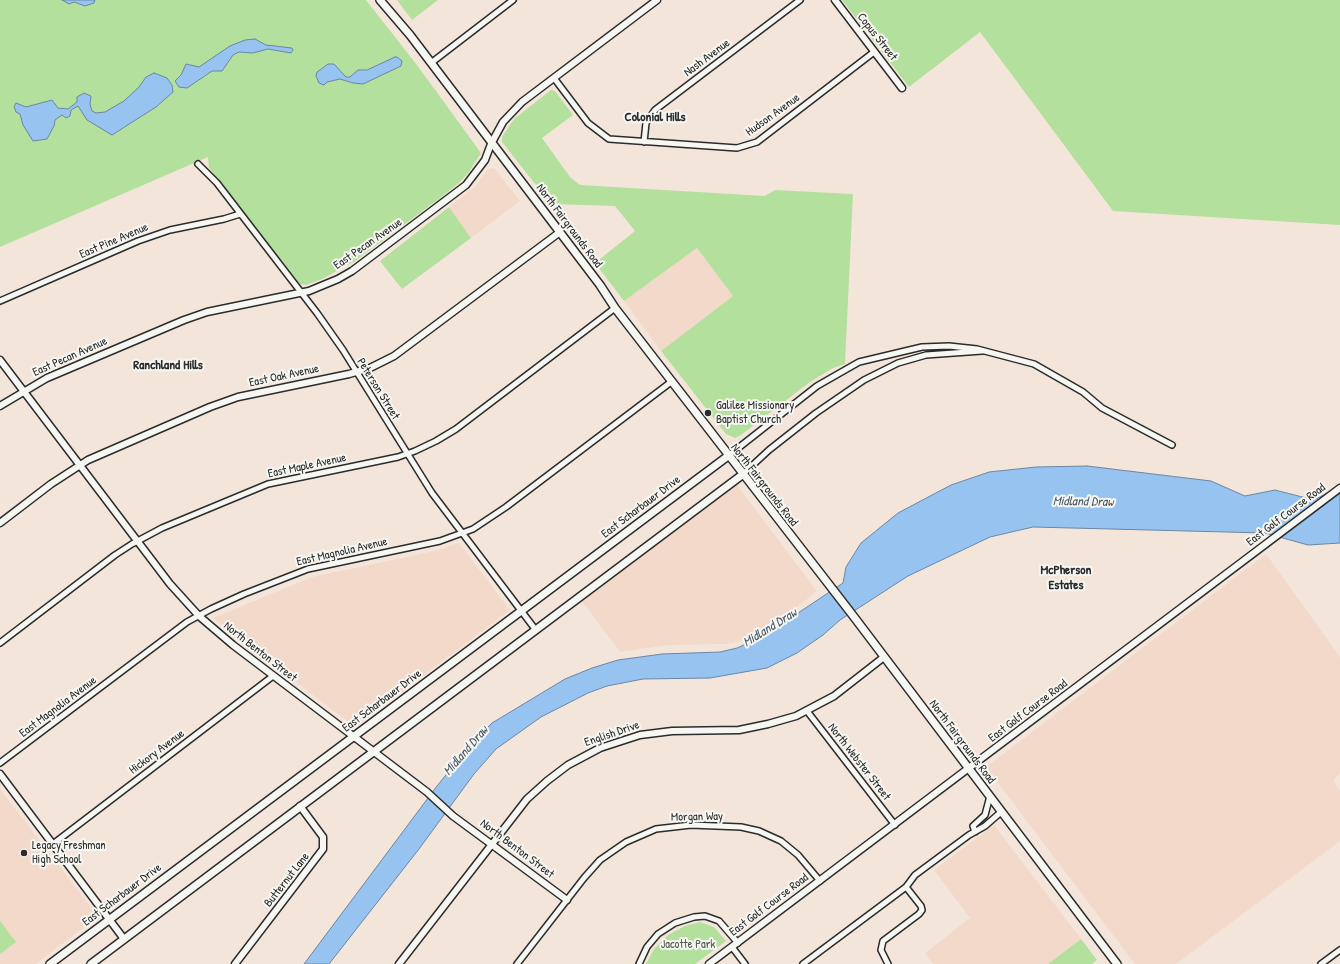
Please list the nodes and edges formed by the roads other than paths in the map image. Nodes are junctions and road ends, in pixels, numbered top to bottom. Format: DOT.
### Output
graph roads {
  1 [pos="380,0"];
  2 [pos="513,0"];
  3 [pos="657,0"];
  4 [pos="800,0"];
  5 [pos="835,0"];
  6 [pos="874,52"];
  7 [pos="431,63"];
  8 [pos="554,78"];
  9 [pos="902,88"];
  10 [pos="644,142"];
  11 [pos="491,144"];
  12 [pos="198,164"];
  13 [pos="240,214"];
  14 [pos="560,232"];
  15 [pos="301,292"];
  16 [pos="0,301"];
  17 [pos="614,308"];
  18 [pos="987,351"];
  19 [pos="0,360"];
  20 [pos="356,372"];
  21 [pos="671,382"];
  22 [pos="24,391"];
  23 [pos="0,406"];
  24 [pos="1172,445"];
  25 [pos="406,454"];
  26 [pos="728,456"];
  27 [pos="80,465"];
  28 [pos="742,475"];
  29 [pos="1340,488"];
  30 [pos="0,523"];
  31 [pos="462,533"];
  32 [pos="138,541"];
  33 [pos="521,610"];
  34 [pos="199,616"];
  35 [pos="535,629"];
  36 [pos="0,643"];
  37 [pos="884,658"];
  38 [pos="273,676"];
  39 [pos="807,711"];
  40 [pos="352,737"];
  41 [pos="373,752"];
  42 [pos="0,763"];
  43 [pos="969,769"];
  44 [pos="0,774"];
  45 [pos="990,796"];
  46 [pos="300,806"];
  47 [pos="1001,812"];
  48 [pos="895,825"];
  49 [pos="975,832"];
  50 [pos="492,843"];
  51 [pos="53,844"];
  52 [pos="820,881"];
  53 [pos="906,887"];
  54 [pos="567,900"];
  55 [pos="109,918"];
  56 [pos="124,939"];
  57 [pos="738,943"];
  58 [pos="732,947"];
  59 [pos="1340,950"];
  60 [pos="50,964"];
  61 [pos="91,964"];
  62 [pos="235,964"];
  63 [pos="400,964"];
  64 [pos="518,964"];
  65 [pos="639,964"];
  66 [pos="709,964"];
  67 [pos="745,964"];
  68 [pos="805,964"];
  69 [pos="888,964"];
  70 [pos="1117,964"];
  71 [pos="1321,964"];
  1 -- 7 [label="main road, North Fairgrounds Road"];
  2 -- 7 [label="street"];
  3 -- 8 [label="street, East Pecan Avenue"];
  4 -- 10 [label="street, Nash Avenue"];
  5 -- 6 [label="street, Copus Street"];
  6 -- 9 [label="street, Copus Street"];
  6 -- 10 [label="street, Hudson Avenue"];
  7 -- 11 [label="main road, North Fairgrounds Road"];
  8 -- 10 [label="street, Hudson Avenue"];
  8 -- 11 [label="street, East Pecan Avenue"];
  11 -- 14 [label="main road, North Fairgrounds Road"];
  11 -- 15 [label="street, East Pecan Avenue"];
  12 -- 13 [label="street, Peterson Street"];
  13 -- 15 [label="street, Peterson Street"];
  13 -- 16 [label="street, East Pine Avenue"];
  14 -- 17 [label="main road, North Fairgrounds Road"];
  14 -- 20 [label="street, East Oak Avenue"];
  15 -- 20 [label="street, Peterson Street"];
  15 -- 22 [label="street, East Pecan Avenue"];
  17 -- 21 [label="main road, North Fairgrounds Road"];
  17 -- 25 [label="street, East Maple Avenue"];
  18 -- 24 [label="street"];
  18 -- 26 [label="street"];
  18 -- 28 [label="street"];
  19 -- 22 [label="street, North Benton Street"];
  20 -- 25 [label="street, Peterson Street"];
  20 -- 27 [label="street, East Oak Avenue"];
  21 -- 26 [label="main road, North Fairgrounds Road"];
  21 -- 31 [label="street, East Magnolia Avenue"];
  22 -- 23 [label="street, East Pecan Avenue"];
  22 -- 27 [label="street, North Benton Street"];
  25 -- 31 [label="street, Peterson Street"];
  25 -- 32 [label="street, East Maple Avenue"];
  26 -- 28 [label="main road, North Fairgrounds Road"];
  26 -- 33 [label="main road, East Scharbauer Drive"];
  27 -- 30 [label="street, East Oak Avenue"];
  27 -- 32 [label="street, North Benton Street"];
  28 -- 35 [label="main road"];
  28 -- 37 [label="main road, North Fairgrounds Road"];
  29 -- 43 [label="street, East Golf Course Road"];
  31 -- 33 [label="street, Peterson Street"];
  31 -- 34 [label="street, East Magnolia Avenue"];
  32 -- 34 [label="street, North Benton Street"];
  32 -- 36 [label="street, East Maple Avenue"];
  33 -- 35 [label="street, Peterson Street"];
  33 -- 40 [label="main road, East Scharbauer Drive"];
  34 -- 38 [label="street, North Benton Street"];
  34 -- 42 [label="street, East Magnolia Avenue"];
  35 -- 41 [label="main road"];
  37 -- 39 [label="street, English Drive"];
  37 -- 43 [label="main road, North Fairgrounds Road"];
  38 -- 40 [label="street, North Benton Street"];
  38 -- 51 [label="street, Hickory Avenue"];
  39 -- 48 [label="street, North Webster Street"];
  39 -- 50 [label="street, English Drive"];
  40 -- 41 [label="street, North Benton Street"];
  40 -- 55 [label="main road, East Scharbauer Drive"];
  41 -- 46 [label="main road"];
  41 -- 50 [label="street, North Benton Street"];
  43 -- 45 [label="main road, North Fairgrounds Road"];
  43 -- 48 [label="street, East Golf Course Road"];
  44 -- 51 [label="street"];
  45 -- 47 [label="main road, North Fairgrounds Road"];
  45 -- 49 [label="street"];
  46 -- 56 [label="main road"];
  46 -- 62 [label="street, Butternut Lane"];
  47 -- 49 [label="street"];
  47 -- 70 [label="main road, North Fairgrounds Road"];
  48 -- 52 [label="street, East Golf Course Road"];
  49 -- 53 [label="street"];
  50 -- 54 [label="street, North Benton Street"];
  50 -- 63 [label="street, English Drive"];
  51 -- 55 [label="street"];
  52 -- 54 [label="street, Morgan Way"];
  52 -- 57 [label="street, East Golf Course Road"];
  53 -- 68 [label="street"];
  53 -- 69 [label="street"];
  54 -- 64 [label="street, Morgan Way"];
  55 -- 56 [label="street"];
  55 -- 60 [label="main road, East Scharbauer Drive"];
  56 -- 61 [label="main road"];
  57 -- 58 [label="street, East Golf Course Road"];
  57 -- 65 [label="street"];
  58 -- 66 [label="street, East Golf Course Road"];
  58 -- 67 [label="street"];
  59 -- 71 [label="street"];
}
